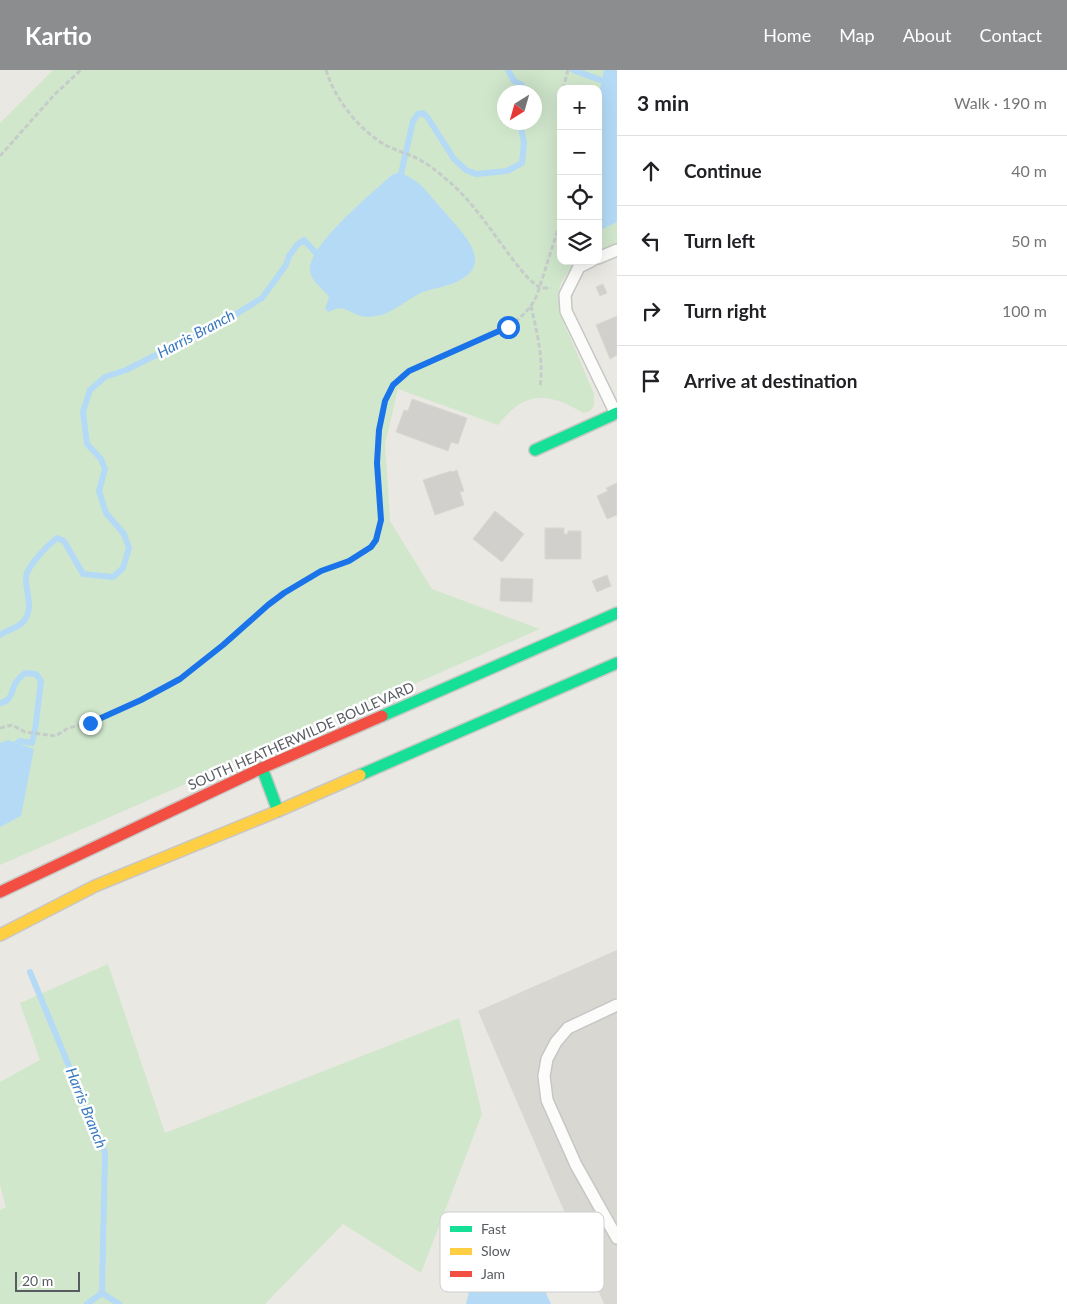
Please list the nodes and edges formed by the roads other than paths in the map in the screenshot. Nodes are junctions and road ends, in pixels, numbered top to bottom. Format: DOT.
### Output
graph roads {
  1 [pos="617,250"];
  2 [pos="602,256"];
  3 [pos="583,265"];
  4 [pos="617,414"];
  5 [pos="535,450"];
  6 [pos="617,613"];
  7 [pos="617,663"];
  8 [pos="262,768"];
  9 [pos="278,811"];
  10 [pos="0,892"];
  11 [pos="0,936"];
  12 [pos="617,1005"];
  13 [pos="602,1212"];
  14 [pos="604,1215"];
  15 [pos="617,1238"];
  1 -- 2 [label="lane"];
  3 -- 4 [label="lane"];
  4 -- 5 [label="main road"];
  6 -- 8 [label="main road, SOUTH HEATHERWILDE BOULEVARD"];
  7 -- 9 [label="main road"];
  8 -- 9 [label="main road"];
  8 -- 10 [label="main road, SOUTH HEATHERWILDE BOULEVARD"];
  9 -- 11 [label="main road"];
  12 -- 13 [label="lane"];
  14 -- 15 [label="lane"];
}
